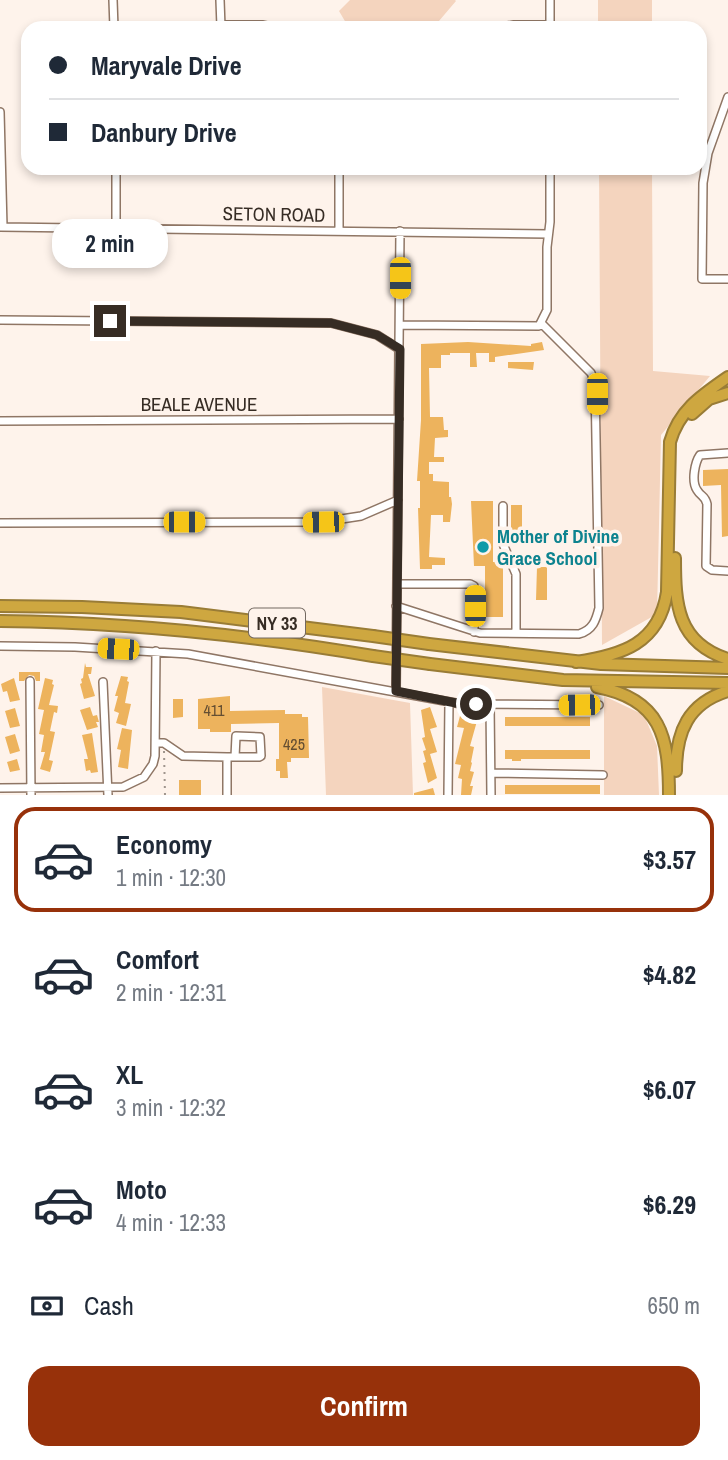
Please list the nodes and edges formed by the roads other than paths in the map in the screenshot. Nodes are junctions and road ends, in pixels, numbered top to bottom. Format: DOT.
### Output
graph roads {
  1 [pos="113,0"];
  2 [pos="220,0"];
  3 [pos="550,0"];
  4 [pos="114,21"];
  5 [pos="221,21"];
  6 [pos="550,21"];
  7 [pos="728,96"];
  8 [pos="0,111"];
  9 [pos="707,159"];
  10 [pos="116,175"];
  11 [pos="339,175"];
  12 [pos="550,175"];
  13 [pos="704,175"];
  14 [pos="2,227"];
  15 [pos="116,228"];
  16 [pos="339,230"];
  17 [pos="400,231"];
  18 [pos="548,234"];
  19 [pos="728,279"];
  20 [pos="0,320"];
  21 [pos="542,322"];
  22 [pos="400,325"];
  23 [pos="400,349"];
  24 [pos="728,377"];
  25 [pos="728,393"];
  26 [pos="399,419"];
  27 [pos="0,421"];
  28 [pos="728,453"];
  29 [pos="398,500"];
  30 [pos="503,506"];
  31 [pos="0,523"];
  32 [pos="728,571"];
  33 [pos="397,584"];
  34 [pos="0,606"];
  35 [pos="397,606"];
  36 [pos="0,621"];
  37 [pos="474,632"];
  38 [pos="516,633"];
  39 [pos="0,646"];
  40 [pos="156,651"];
  41 [pos="728,659"];
  42 [pos="576,662"];
  43 [pos="728,668"];
  44 [pos="564,680"];
  45 [pos="30,681"];
  46 [pos="103,682"];
  47 [pos="728,683"];
  48 [pos="396,691"];
  49 [pos="728,691"];
  50 [pos="449,702"];
  51 [pos="491,705"];
  52 [pos="599,705"];
  53 [pos="160,743"];
  54 [pos="231,757"];
  55 [pos="491,773"];
  56 [pos="603,775"];
  57 [pos="0,788"];
  58 [pos="108,791"];
  59 [pos="31,792"];
  60 [pos="227,795"];
  61 [pos="448,795"];
  62 [pos="491,795"];
  63 [pos="669,795"];
  64 [pos="676,795"];
  1 -- 4 [label="street"];
  2 -- 5 [label="street"];
  3 -- 6 [label="street"];
  7 -- 9 [label="street"];
  8 -- 14 [label="street"];
  10 -- 15 [label="street"];
  11 -- 16 [label="street"];
  12 -- 18 [label="street"];
  13 -- 19 [label="street"];
  14 -- 15 [label="street, SETON ROAD"];
  15 -- 16 [label="street, SETON ROAD"];
  16 -- 17 [label="street, SETON ROAD"];
  17 -- 18 [label="street, SETON ROAD"];
  17 -- 22 [label="street"];
  18 -- 21 [label="street"];
  20 -- 23 [label="street"];
  21 -- 22 [label="street"];
  21 -- 38 [label="street"];
  22 -- 23 [label="street"];
  23 -- 26 [label="street"];
  24 -- 42 [label="highway"];
  25 -- 41 [label="highway"];
  26 -- 27 [label="street, BEALE AVENUE"];
  26 -- 29 [label="street"];
  28 -- 32 [label="street"];
  29 -- 31 [label="street"];
  29 -- 33 [label="street"];
  30 -- 38 [label="street"];
  33 -- 35 [label="street"];
  33 -- 37 [label="street"];
  34 -- 42 [label="highway, NY 33, bridge"];
  35 -- 37 [label="street"];
  35 -- 48 [label="street"];
  36 -- 44 [label="highway, NY 33, bridge"];
  37 -- 38 [label="street"];
  39 -- 40 [label="street"];
  40 -- 48 [label="street"];
  40 -- 53 [label="street"];
  42 -- 43 [label="highway, NY 33"];
  44 -- 47 [label="highway, NY 33"];
  44 -- 63 [label="highway"];
  45 -- 59 [label="street"];
  46 -- 58 [label="street"];
  48 -- 50 [label="street"];
  49 -- 64 [label="highway"];
  50 -- 51 [label="street"];
  50 -- 61 [label="street"];
  51 -- 52 [label="street"];
  51 -- 55 [label="street"];
  53 -- 54 [label="street"];
  53 -- 58 [label="street"];
  54 -- 54 [label="street"];
  54 -- 60 [label="street"];
  55 -- 56 [label="street"];
  55 -- 62 [label="street"];
  57 -- 59 [label="street"];
  58 -- 59 [label="street"];
}
